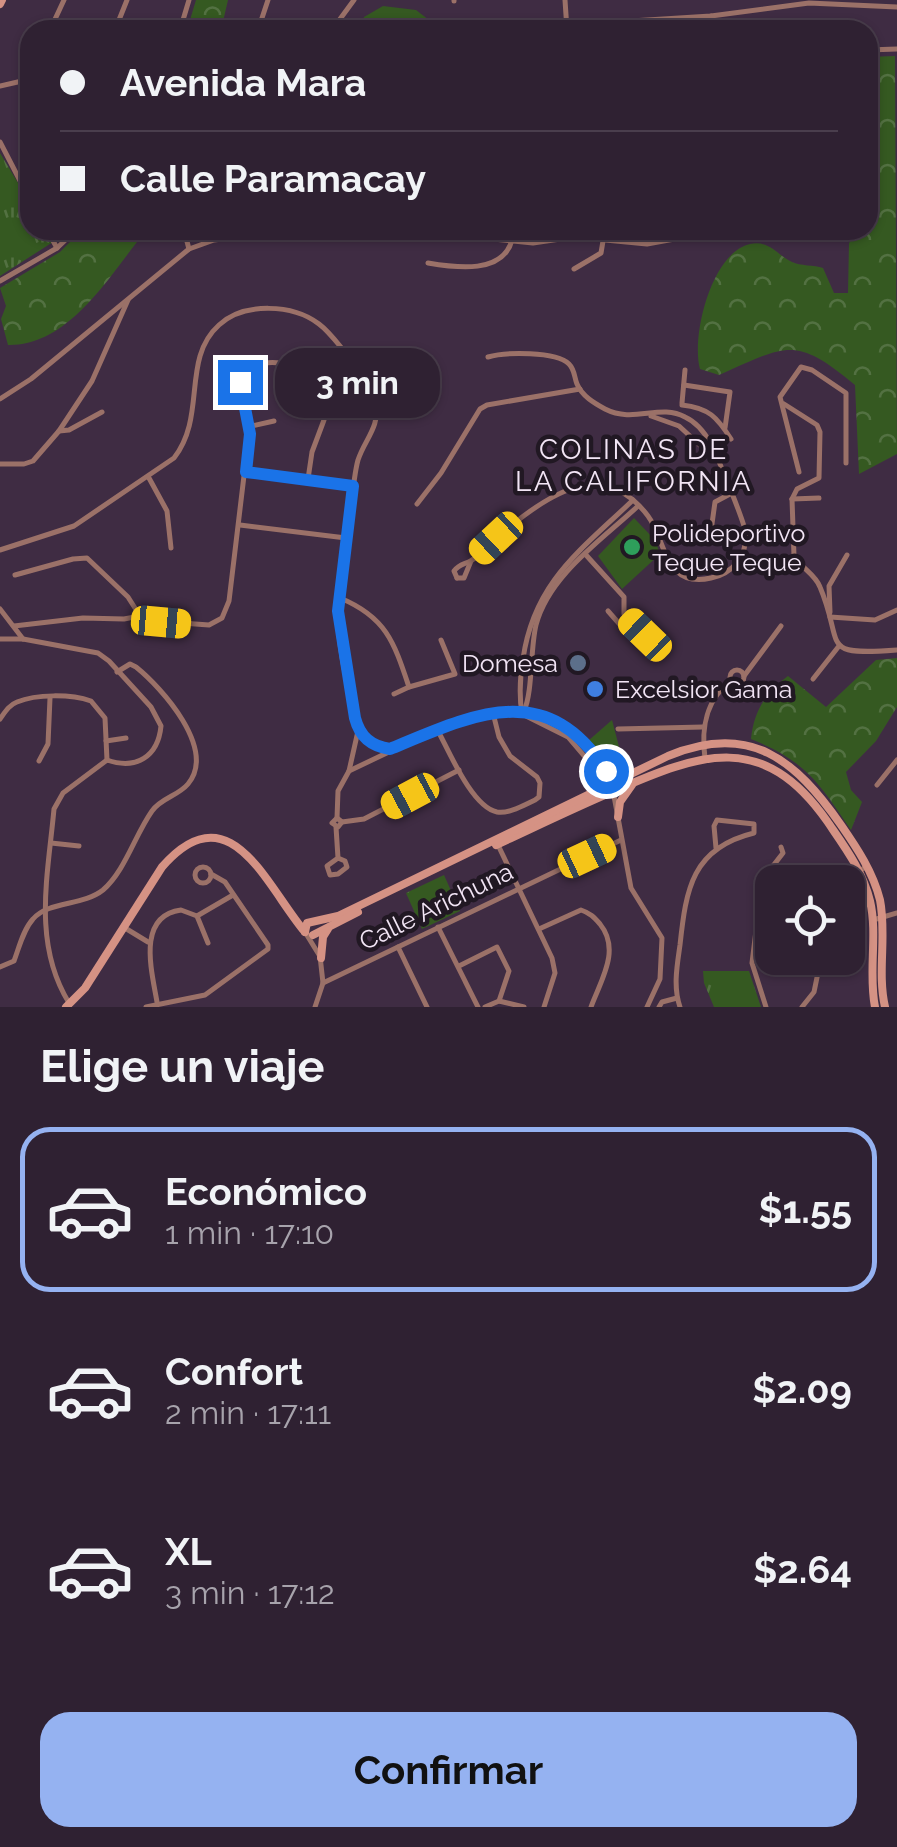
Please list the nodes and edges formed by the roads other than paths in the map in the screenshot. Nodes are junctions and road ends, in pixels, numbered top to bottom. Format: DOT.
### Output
graph roads {
  1 [pos="809,2"];
  2 [pos="863,2"];
  3 [pos="897,6"];
  4 [pos="711,16"];
  5 [pos="634,20"];
  6 [pos="711,20"];
  7 [pos="0,142"];
  8 [pos="20,176"];
  9 [pos="53,240"];
  10 [pos="65,240"];
  11 [pos="187,240"];
  12 [pos="214,240"];
  13 [pos="512,240"];
  14 [pos="549,240"];
  15 [pos="596,240"];
  16 [pos="669,240"];
  17 [pos="603,241"];
  18 [pos="57,248"];
  19 [pos="189,249"];
  20 [pos="428,263"];
  21 [pos="574,269"];
  22 [pos="0,281"];
  23 [pos="130,298"];
  24 [pos="488,357"];
  25 [pos="685,370"];
  26 [pos="684,385"];
  27 [pos="580,389"];
  28 [pos="0,400"];
  29 [pos="782,402"];
  30 [pos="682,405"];
  31 [pos="102,412"];
  32 [pos="681,414"];
  33 [pos="648,415"];
  34 [pos="274,421"];
  35 [pos="248,426"];
  36 [pos="678,426"];
  37 [pos="726,428"];
  38 [pos="59,432"];
  39 [pos="731,439"];
  40 [pos="716,460"];
  41 [pos="0,464"];
  42 [pos="846,464"];
  43 [pos="246,472"];
  44 [pos="799,472"];
  45 [pos="148,478"];
  46 [pos="308,480"];
  47 [pos="353,486"];
  48 [pos="730,494"];
  49 [pos="819,498"];
  50 [pos="792,499"];
  51 [pos="636,503"];
  52 [pos="416,504"];
  53 [pos="240,525"];
  54 [pos="346,538"];
  55 [pos="702,538"];
  56 [pos="171,548"];
  57 [pos="0,550"];
  58 [pos="583,552"];
  59 [pos="847,555"];
  60 [pos="471,561"];
  61 [pos="15,575"];
  62 [pos="340,598"];
  63 [pos="0,609"];
  64 [pos="608,610"];
  65 [pos="897,610"];
  66 [pos="829,615"];
  67 [pos="140,616"];
  68 [pos="14,626"];
  69 [pos="781,626"];
  70 [pos="0,639"];
  71 [pos="23,639"];
  72 [pos="441,640"];
  73 [pos="839,645"];
  74 [pos="897,650"];
  75 [pos="117,672"];
  76 [pos="813,679"];
  77 [pos="409,687"];
  78 [pos="394,694"];
  79 [pos="50,698"];
  80 [pos="493,712"];
  81 [pos="522,714"];
  82 [pos="0,719"];
  83 [pos="618,728"];
  84 [pos="704,728"];
  85 [pos="437,729"];
  86 [pos="358,731"];
  87 [pos="126,738"];
  88 [pos="106,741"];
  89 [pos="703,744"];
  90 [pos="390,749"];
  91 [pos="705,758"];
  92 [pos="106,760"];
  93 [pos="897,760"];
  94 [pos="40,761"];
  95 [pos="348,770"];
  96 [pos="459,770"];
  97 [pos="889,771"];
  98 [pos="897,771"];
  99 [pos="604,774"];
  100 [pos="631,779"];
  101 [pos="878,786"];
  102 [pos="611,788"];
  103 [pos="595,795"];
  104 [pos="618,817"];
  105 [pos="338,823"];
  106 [pos="622,840"];
  107 [pos="51,843"];
  108 [pos="498,845"];
  109 [pos="79,846"];
  110 [pos="781,847"];
  111 [pos="716,848"];
  112 [pos="338,858"];
  113 [pos="773,865"];
  114 [pos="861,865"];
  115 [pos="861,865"];
  116 [pos="865,872"];
  117 [pos="211,874"];
  118 [pos="518,888"];
  119 [pos="233,895"];
  120 [pos="45,911"];
  121 [pos="897,913"];
  122 [pos="197,916"];
  123 [pos="877,919"];
  124 [pos="331,925"];
  125 [pos="122,926"];
  126 [pos="438,927"];
  127 [pos="539,929"];
  128 [pos="313,930"];
  129 [pos="755,934"];
  130 [pos="148,942"];
  131 [pos="208,943"];
  132 [pos="398,947"];
  133 [pos="320,958"];
  134 [pos="459,966"];
  135 [pos="0,967"];
  136 [pos="755,972"];
  137 [pos="756,975"];
  138 [pos="818,975"];
  139 [pos="323,983"];
  140 [pos="676,998"];
  141 [pos="499,1001"];
  142 [pos="157,1002"];
  143 [pos="68,1006"];
  144 [pos="146,1007"];
  145 [pos="315,1007"];
  146 [pos="427,1007"];
  147 [pos="481,1007"];
  148 [pos="524,1007"];
  149 [pos="544,1007"];
  150 [pos="591,1007"];
  151 [pos="647,1007"];
  152 [pos="659,1007"];
  153 [pos="680,1007"];
  154 [pos="766,1007"];
  155 [pos="802,1007"];
  156 [pos="875,1007"];
  157 [pos="885,1007"];
  1 -- 2 [label="street"];
  1 -- 4 [label="street"];
  2 -- 3 [label="street"];
  4 -- 5 [label="street"];
  4 -- 6 [label="street"];
  7 -- 8 [label="street"];
  9 -- 18 [label="street"];
  10 -- 18 [label="street"];
  11 -- 19 [label="street"];
  12 -- 19 [label="street"];
  13 -- 14 [label="street"];
  13 -- 20 [label="street"];
  15 -- 17 [label="street"];
  16 -- 17 [label="street"];
  17 -- 21 [label="street"];
  18 -- 22 [label="street"];
  19 -- 23 [label="street"];
  23 -- 28 [label="street"];
  23 -- 38 [label="street"];
  24 -- 27 [label="street"];
  25 -- 26 [label="street"];
  26 -- 30 [label="street"];
  26 -- 37 [label="street"];
  27 -- 33 [label="street"];
  27 -- 52 [label="street"];
  29 -- 42 [label="street"];
  29 -- 44 [label="street"];
  29 -- 50 [label="street"];
  30 -- 32 [label="street"];
  30 -- 37 [label="street"];
  31 -- 38 [label="street"];
  32 -- 33 [label="street"];
  32 -- 36 [label="street"];
  32 -- 40 [label="street"];
  33 -- 36 [label="street"];
  34 -- 35 [label="street"];
  35 -- 43 [label="street"];
  35 -- 46 [label="street"];
  36 -- 40 [label="street"];
  37 -- 39 [label="street"];
  38 -- 41 [label="street"];
  40 -- 48 [label="street"];
  43 -- 46 [label="street"];
  43 -- 53 [label="street"];
  45 -- 47 [label="street"];
  45 -- 56 [label="street"];
  45 -- 57 [label="street"];
  46 -- 47 [label="street"];
  47 -- 54 [label="street"];
  48 -- 51 [label="street"];
  48 -- 55 [label="street"];
  49 -- 50 [label="street"];
  50 -- 66 [label="street"];
  51 -- 58 [label="street"];
  51 -- 60 [label="street"];
  53 -- 54 [label="street"];
  53 -- 67 [label="street"];
  54 -- 62 [label="street"];
  58 -- 64 [label="street"];
  58 -- 81 [label="street"];
  59 -- 66 [label="street"];
  61 -- 67 [label="street"];
  62 -- 77 [label="street"];
  62 -- 86 [label="street"];
  63 -- 68 [label="street"];
  65 -- 66 [label="street"];
  66 -- 73 [label="street"];
  67 -- 68 [label="street"];
  68 -- 71 [label="street"];
  69 -- 84 [label="street"];
  70 -- 71 [label="street"];
  71 -- 75 [label="street"];
  72 -- 77 [label="street"];
  73 -- 74 [label="street"];
  73 -- 76 [label="street"];
  75 -- 92 [label="street"];
  75 -- 120 [label="street"];
  77 -- 78 [label="street"];
  79 -- 82 [label="street"];
  79 -- 88 [label="street"];
  79 -- 94 [label="street"];
  80 -- 81 [label="street"];
  80 -- 85 [label="street"];
  80 -- 96 [label="street"];
  81 -- 99 [label="street"];
  83 -- 84 [label="street"];
  84 -- 89 [label="street"];
  85 -- 90 [label="street"];
  85 -- 96 [label="street"];
  86 -- 90 [label="street"];
  86 -- 95 [label="street"];
  87 -- 88 [label="street"];
  88 -- 92 [label="street"];
  89 -- 91 [label="street"];
  89 -- 100 [label="street"];
  89 -- 114 [label="street"];
  90 -- 95 [label="street"];
  91 -- 100 [label="street"];
  91 -- 115 [label="street"];
  92 -- 107 [label="street"];
  93 -- 97 [label="street"];
  95 -- 105 [label="street"];
  96 -- 105 [label="street"];
  97 -- 98 [label="street"];
  97 -- 101 [label="street"];
  99 -- 100 [label="street"];
  99 -- 102 [label="street"];
  99 -- 103 [label="street"];
  100 -- 102 [label="street"];
  100 -- 104 [label="street"];
  102 -- 103 [label="street"];
  102 -- 104 [label="street"];
  103 -- 104 [label="street"];
  103 -- 108 [label="street"];
  103 -- 128 [label="street"];
  104 -- 106 [label="street"];
  105 -- 112 [label="street"];
  106 -- 118 [label="street, Calle Arichuna"];
  106 -- 151 [label="street"];
  107 -- 109 [label="street"];
  107 -- 120 [label="street"];
  108 -- 118 [label="street"];
  108 -- 124 [label="street"];
  110 -- 113 [label="street"];
  111 -- 111 [label="street"];
  111 -- 140 [label="street"];
  116 -- 123 [label="street"];
  117 -- 119 [label="street"];
  118 -- 126 [label="street, Calle Arichuna"];
  118 -- 127 [label="street"];
  119 -- 122 [label="street"];
  119 -- 142 [label="street"];
  120 -- 135 [label="street"];
  120 -- 143 [label="street"];
  121 -- 123 [label="street"];
  122 -- 130 [label="street"];
  122 -- 131 [label="street"];
  123 -- 156 [label="street"];
  123 -- 157 [label="street"];
  124 -- 128 [label="street"];
  124 -- 133 [label="street"];
  125 -- 128 [label="street"];
  125 -- 130 [label="street"];
  125 -- 143 [label="street"];
  126 -- 132 [label="street, Calle Arichuna"];
  126 -- 134 [label="street"];
  127 -- 149 [label="street"];
  127 -- 150 [label="street"];
  128 -- 133 [label="street"];
  128 -- 133 [label="street"];
  129 -- 136 [label="street"];
  130 -- 142 [label="street"];
  132 -- 139 [label="street, Calle Arichuna"];
  132 -- 146 [label="street"];
  133 -- 139 [label="street"];
  134 -- 141 [label="street"];
  134 -- 147 [label="street"];
  137 -- 154 [label="street"];
  138 -- 155 [label="street"];
  139 -- 145 [label="street"];
  140 -- 152 [label="street"];
  140 -- 153 [label="street"];
  141 -- 147 [label="street"];
  141 -- 148 [label="street"];
  142 -- 144 [label="street"];
}
